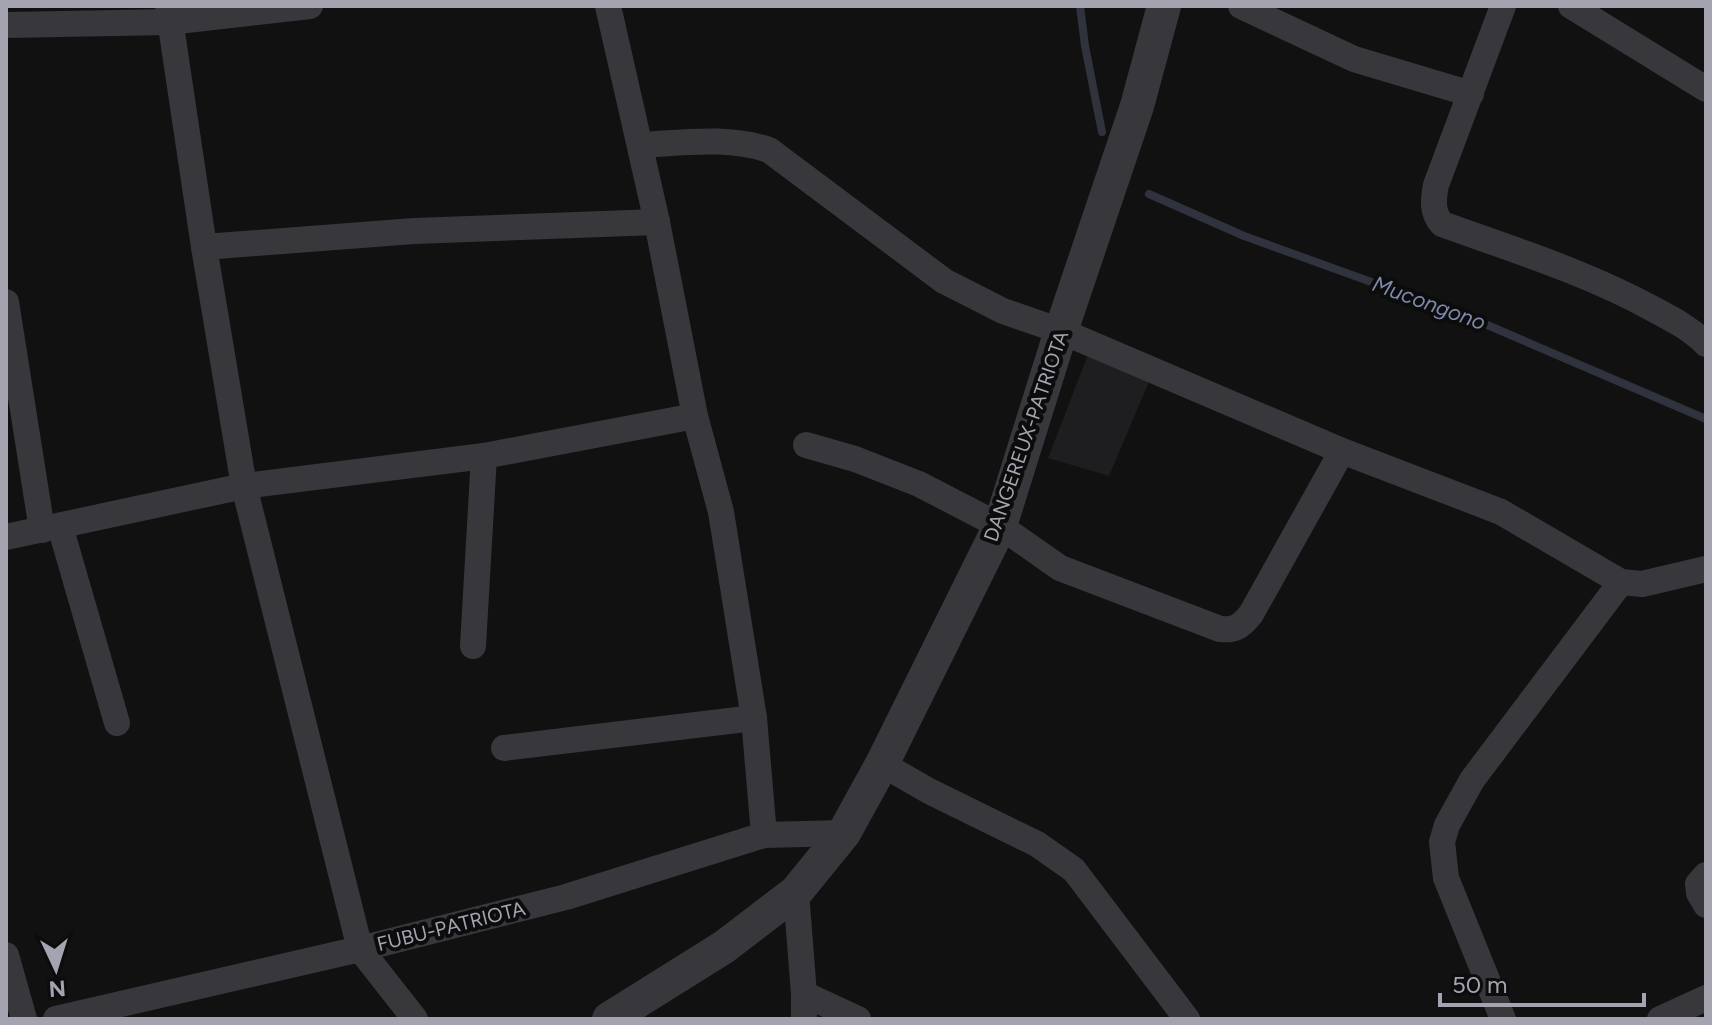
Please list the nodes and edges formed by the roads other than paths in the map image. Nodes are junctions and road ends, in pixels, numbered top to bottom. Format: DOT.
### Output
graph roads {
  1 [pos="310,6"];
  2 [pos="608,6"];
  3 [pos="1164,6"];
  4 [pos="1241,6"];
  5 [pos="1503,6"];
  6 [pos="1571,6"];
  7 [pos="169,14"];
  8 [pos="6,25"];
  9 [pos="1706,89"];
  10 [pos="1471,94"];
  11 [pos="640,145"];
  12 [pos="657,222"];
  13 [pos="204,247"];
  14 [pos="6,302"];
  15 [pos="1061,331"];
  16 [pos="1706,344"];
  17 [pos="695,416"];
  18 [pos="806,445"];
  19 [pos="1342,451"];
  20 [pos="484,456"];
  21 [pos="244,486"];
  22 [pos="1000,526"];
  23 [pos="51,528"];
  24 [pos="6,537"];
  25 [pos="1706,569"];
  26 [pos="1621,582"];
  27 [pos="473,646"];
  28 [pos="754,718"];
  29 [pos="117,723"];
  30 [pos="504,748"];
  31 [pos="882,764"];
  32 [pos="844,833"];
  33 [pos="764,835"];
  34 [pos="1706,875"];
  35 [pos="796,892"];
  36 [pos="1706,905"];
  37 [pos="360,949"];
  38 [pos="6,955"];
  39 [pos="1706,998"];
  40 [pos="804,1006"];
  41 [pos="24,1019"];
  42 [pos="56,1019"];
  43 [pos="415,1019"];
  44 [pos="609,1019"];
  45 [pos="858,1019"];
  46 [pos="1187,1019"];
  47 [pos="1503,1019"];
  48 [pos="1660,1019"];
  1 -- 7 [label="street"];
  2 -- 11 [label="street"];
  3 -- 15 [label="street, DANGEREUX-PATRIOTA"];
  4 -- 10 [label="street"];
  5 -- 10 [label="street"];
  6 -- 9 [label="street"];
  7 -- 8 [label="street"];
  7 -- 13 [label="street"];
  10 -- 16 [label="street"];
  11 -- 12 [label="street"];
  11 -- 15 [label="street"];
  12 -- 13 [label="street"];
  12 -- 17 [label="street"];
  13 -- 21 [label="street"];
  14 -- 23 [label="street"];
  15 -- 19 [label="street"];
  15 -- 22 [label="street, DANGEREUX-PATRIOTA"];
  17 -- 20 [label="street"];
  17 -- 28 [label="street"];
  18 -- 22 [label="street"];
  19 -- 22 [label="street"];
  19 -- 26 [label="street"];
  20 -- 21 [label="street"];
  20 -- 27 [label="street"];
  21 -- 23 [label="street"];
  21 -- 37 [label="street"];
  22 -- 31 [label="street, DANGEREUX-PATRIOTA"];
  23 -- 24 [label="street"];
  23 -- 29 [label="street"];
  25 -- 26 [label="street"];
  26 -- 47 [label="street"];
  28 -- 30 [label="street"];
  28 -- 33 [label="street"];
  31 -- 32 [label="street, DANGEREUX-PATRIOTA"];
  31 -- 46 [label="street"];
  32 -- 33 [label="street, FUBU-PATRIOTA"];
  32 -- 35 [label="street, DANGEREUX-PATRIOTA"];
  33 -- 37 [label="street, FUBU-PATRIOTA"];
  34 -- 36 [label="street"];
  35 -- 40 [label="street"];
  35 -- 44 [label="street"];
  37 -- 42 [label="street, FUBU-PATRIOTA"];
  37 -- 43 [label="street"];
  38 -- 41 [label="street"];
  39 -- 48 [label="street"];
  40 -- 45 [label="street"];
}
